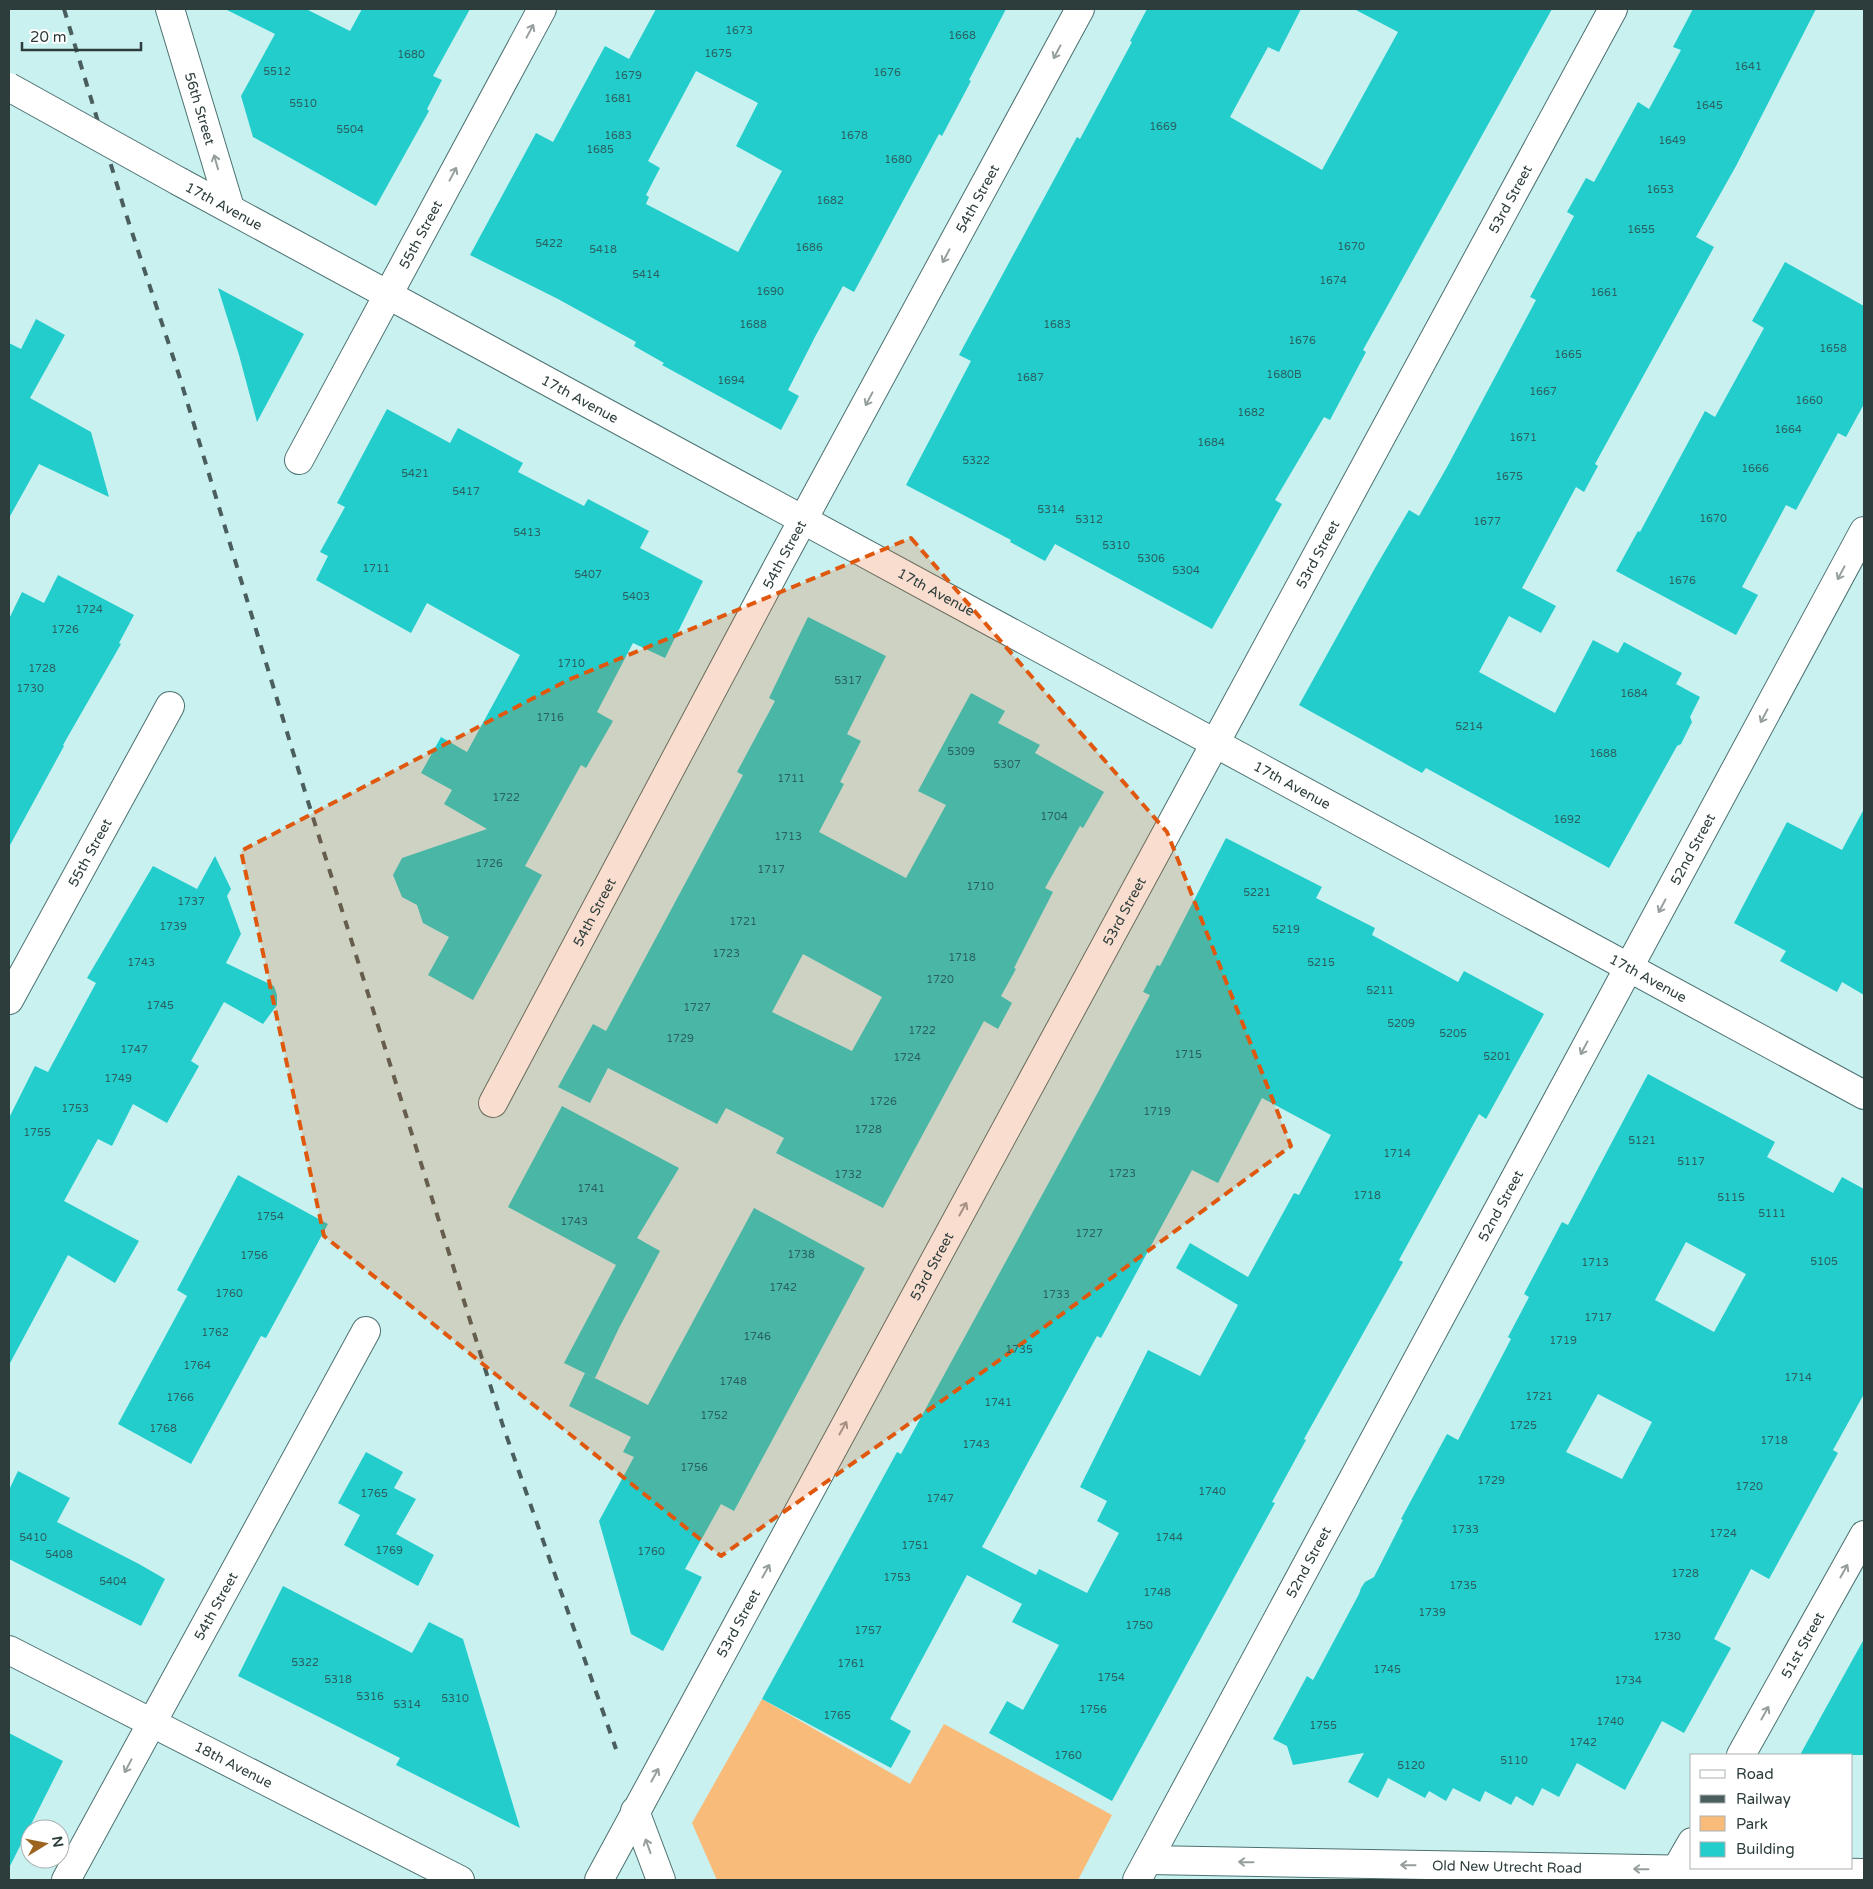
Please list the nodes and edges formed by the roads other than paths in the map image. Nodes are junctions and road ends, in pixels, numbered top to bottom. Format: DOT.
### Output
graph roads {
  1 [pos="170,9"];
  2 [pos="542,9"];
  3 [pos="1080,9"];
  4 [pos="1613,9"];
  5 [pos="9,87"];
  6 [pos="230,208"];
  7 [pos="388,294"];
  8 [pos="298,460"];
  9 [pos="803,520"];
  10 [pos="1864,531"];
  11 [pos="170,706"];
  12 [pos="1215,744"];
  13 [pos="1628,967"];
  14 [pos="9,1000"];
  15 [pos="1864,1095"];
  16 [pos="493,1103"];
  17 [pos="366,1330"];
  18 [pos="1864,1535"];
  19 [pos="9,1650"];
  20 [pos="151,1723"];
  21 [pos="1742,1754"];
  22 [pos="635,1811"];
  23 [pos="1690,1845"];
  24 [pos="1142,1870"];
  25 [pos="1864,1873"];
  26 [pos="1673,1875"];
  27 [pos="66,1880"];
  28 [pos="460,1880"];
  29 [pos="599,1880"];
  30 [pos="661,1880"];
  6 -- 1 [label="street, 56th Street, one-way"];
  7 -- 2 [label="street, 55th Street, one-way"];
  3 -- 9 [label="street, 54th Street, one-way"];
  4 -- 12 [label="street, 53rd Street"];
  5 -- 6 [label="street, 17th Avenue, bridge"];
  6 -- 7 [label="street, 17th Avenue"];
  7 -- 8 [label="street, 55th Street"];
  7 -- 9 [label="street, 17th Avenue"];
  9 -- 12 [label="street, 17th Avenue"];
  9 -- 16 [label="street, 54th Street"];
  10 -- 13 [label="street, 52nd Street, one-way"];
  11 -- 14 [label="street, 55th Street"];
  12 -- 13 [label="street, 17th Avenue"];
  22 -- 12 [label="street, 53rd Street, one-way"];
  13 -- 15 [label="street, 17th Avenue"];
  13 -- 24 [label="street, 52nd Street, one-way"];
  17 -- 20 [label="street, 54th Street"];
  21 -- 18 [label="street, 51st Street, one-way"];
  19 -- 20 [label="street, 18th Avenue"];
  20 -- 27 [label="street, 54th Street, one-way"];
  20 -- 28 [label="street, 18th Avenue"];
  22 -- 29 [label="street, 53rd Street"];
  30 -- 22 [label="street, one-way"];
  23 -- 26 [label="street"];
  26 -- 24 [label="street, Old New Utrecht Road, one-way"];
  25 -- 26 [label="street, Old New Utrecht Road"];
}
